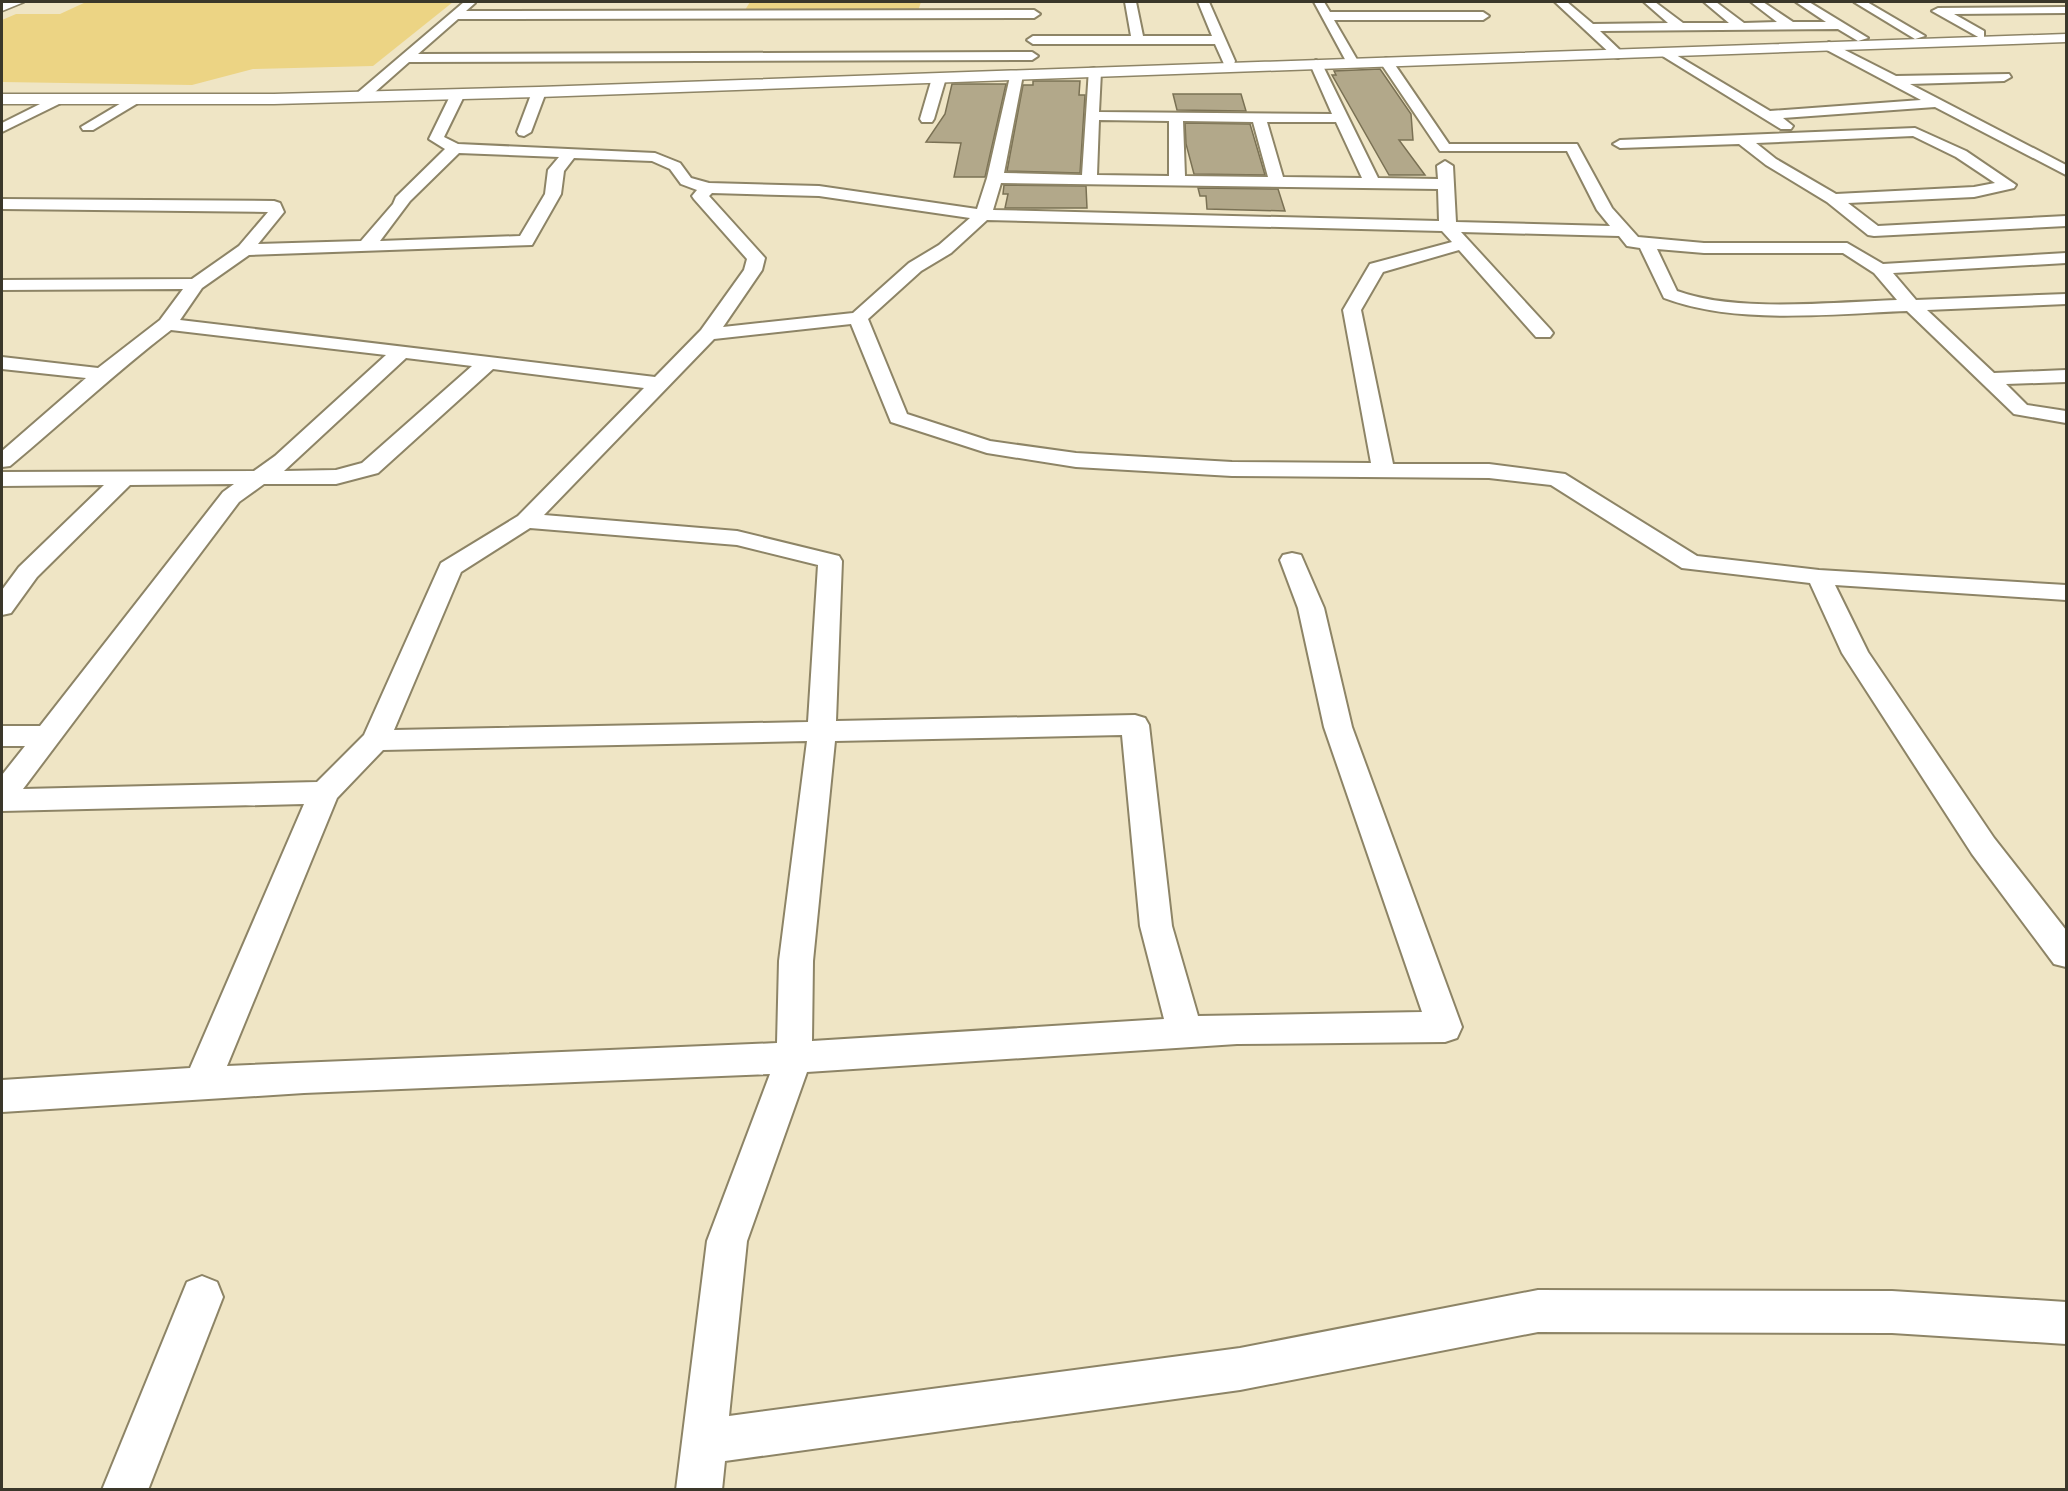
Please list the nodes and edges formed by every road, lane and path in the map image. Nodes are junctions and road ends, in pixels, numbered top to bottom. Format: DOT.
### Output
graph roads {
  1 [pos="17,2"];
  2 [pos="471,2"];
  3 [pos="645,2"];
  4 [pos="739,2"];
  5 [pos="1130,2"];
  6 [pos="1204,2"];
  7 [pos="1318,2"];
  8 [pos="1393,2"];
  9 [pos="1470,2"];
  10 [pos="1561,2"];
  11 [pos="1649,2"];
  12 [pos="1709,2"];
  13 [pos="1756,2"];
  14 [pos="1802,2"];
  15 [pos="1860,2"];
  16 [pos="2053,2"];
  17 [pos="2,7"];
  18 [pos="1034,8"];
  19 [pos="2067,9"];
  20 [pos="925,13"];
  21 [pos="731,14"];
  22 [pos="455,15"];
  23 [pos="634,15"];
  24 [pos="1326,16"];
  25 [pos="1403,16"];
  26 [pos="1789,25"];
  27 [pos="1741,26"];
  28 [pos="1841,26"];
  29 [pos="1680,27"];
  30 [pos="1590,28"];
  31 [pos="2067,31"];
  32 [pos="1980,34"];
  33 [pos="1919,36"];
  34 [pos="1863,38"];
  35 [pos="2067,38"];
  36 [pos="1033,40"];
  37 [pos="1138,40"];
  38 [pos="1220,40"];
  39 [pos="1829,46"];
  40 [pos="1615,50"];
  41 [pos="1662,52"];
  42 [pos="599,57"];
  43 [pos="706,57"];
  44 [pos="406,58"];
  45 [pos="1351,60"];
  46 [pos="1229,61"];
  47 [pos="1386,62"];
  48 [pos="1316,64"];
  49 [pos="1028,68"];
  50 [pos="1094,72"];
  51 [pos="2004,77"];
  52 [pos="939,78"];
  53 [pos="1892,80"];
  54 [pos="2,90"];
  55 [pos="539,92"];
  56 [pos="366,93"];
  57 [pos="458,94"];
  58 [pos="2,99"];
  59 [pos="56,100"];
  60 [pos="133,100"];
  61 [pos="1936,103"];
  62 [pos="1769,115"];
  63 [pos="1092,116"];
  64 [pos="1176,117"];
  65 [pos="1259,117"];
  66 [pos="1342,118"];
  67 [pos="927,119"];
  68 [pos="88,127"];
  69 [pos="2,128"];
  70 [pos="524,132"];
  71 [pos="1802,137"];
  72 [pos="1744,140"];
  73 [pos="1620,144"];
  74 [pos="455,148"];
  75 [pos="1445,148"];
  76 [pos="569,154"];
  77 [pos="2064,169"];
  78 [pos="995,178"];
  79 [pos="1089,179"];
  80 [pos="1177,180"];
  81 [pos="1277,182"];
  82 [pos="1372,183"];
  83 [pos="1444,184"];
  84 [pos="708,188"];
  85 [pos="1833,199"];
  86 [pos="2,204"];
  87 [pos="983,214"];
  88 [pos="2067,221"];
  89 [pos="1448,228"];
  90 [pos="1624,231"];
  91 [pos="1646,243"];
  92 [pos="1463,244"];
  93 [pos="367,245"];
  94 [pos="245,250"];
  95 [pos="2067,258"];
  96 [pos="1880,269"];
  97 [pos="196,284"];
  98 [pos="2,285"];
  99 [pos="23,285"];
  100 [pos="2067,298"];
  101 [pos="2,302"];
  102 [pos="1913,307"];
  103 [pos="858,318"];
  104 [pos="167,324"];
  105 [pos="1543,333"];
  106 [pos="708,334"];
  107 [pos="401,352"];
  108 [pos="2,363"];
  109 [pos="487,364"];
  110 [pos="102,374"];
  111 [pos="2067,376"];
  112 [pos="1991,379"];
  113 [pos="660,384"];
  114 [pos="2067,417"];
  115 [pos="2,461"];
  116 [pos="1383,471"];
  117 [pos="124,478"];
  118 [pos="258,478"];
  119 [pos="2,479"];
  120 [pos="526,521"];
  121 [pos="1292,561"];
  122 [pos="1819,577"];
  123 [pos="2067,592"];
  124 [pos="2,607"];
  125 [pos="822,731"];
  126 [pos="2,736"];
  127 [pos="48,736"];
  128 [pos="376,740"];
  129 [pos="324,792"];
  130 [pos="2,795"];
  131 [pos="2,800"];
  132 [pos="2067,954"];
  133 [pos="1185,1032"];
  134 [pos="794,1058"];
  135 [pos="202,1083"];
  136 [pos="2,1096"];
  137 [pos="202,1297"];
  138 [pos="2067,1323"];
  139 [pos="707,1441"];
  140 [pos="125,1490"];
  141 [pos="699,1490"];
  1 -- 17 [label="street"];
  2 -- 22 [label="street"];
  3 -- 23 [label="street"];
  4 -- 21 [label="street"];
  5 -- 37 [label="street"];
  6 -- 38 [label="street"];
  7 -- 24 [label="street"];
  8 -- 25 [label="street"];
  9 -- 25 [label="street"];
  10 -- 30 [label="street"];
  11 -- 29 [label="street"];
  12 -- 27 [label="street"];
  13 -- 26 [label="street"];
  14 -- 28 [label="street"];
  15 -- 33 [label="street"];
  16 -- 19 [label="street"];
  18 -- 20 [label="street"];
  18 -- 36 [label="street"];
  19 -- 32 [label="street"];
  20 -- 21 [label="street"];
  21 -- 23 [label="street"];
  21 -- 43 [label="street"];
  22 -- 23 [label="street"];
  22 -- 44 [label="street"];
  23 -- 42 [label="street"];
  24 -- 25 [label="street"];
  24 -- 45 [label="street"];
  26 -- 27 [label="street"];
  26 -- 28 [label="street"];
  27 -- 29 [label="street"];
  28 -- 34 [label="street"];
  29 -- 30 [label="street"];
  30 -- 40 [label="street"];
  31 -- 32 [label="street"];
  32 -- 33 [label="street"];
  33 -- 34 [label="street"];
  34 -- 40 [label="street"];
  35 -- 39 [label="street"];
  36 -- 37 [label="street"];
  36 -- 49 [label="street"];
  37 -- 38 [label="street"];
  38 -- 46 [label="street"];
  39 -- 41 [label="street"];
  39 -- 53 [label="street"];
  40 -- 41 [label="street"];
  40 -- 45 [label="street"];
  40 -- 47 [label="street"];
  41 -- 62 [label="street"];
  42 -- 43 [label="street"];
  42 -- 44 [label="street"];
  43 -- 49 [label="street"];
  44 -- 56 [label="street"];
  45 -- 46 [label="street"];
  45 -- 47 [label="street"];
  45 -- 48 [label="street"];
  46 -- 49 [label="street"];
  47 -- 75 [label="street"];
  48 -- 50 [label="street"];
  48 -- 66 [label="street"];
  49 -- 50 [label="street"];
  49 -- 52 [label="street"];
  49 -- 56 [label="street"];
  49 -- 78 [label="street"];
  50 -- 63 [label="street"];
  51 -- 53 [label="street"];
  52 -- 55 [label="street"];
  52 -- 67 [label="street"];
  53 -- 61 [label="street"];
  54 -- 56 [label="street"];
  55 -- 57 [label="street"];
  55 -- 70 [label="street"];
  56 -- 57 [label="street"];
  56 -- 60 [label="street"];
  57 -- 74 [label="street"];
  58 -- 59 [label="street"];
  59 -- 60 [label="street"];
  59 -- 69 [label="street"];
  60 -- 68 [label="street"];
  61 -- 62 [label="street"];
  61 -- 77 [label="street"];
  62 -- 71 [label="street"];
  63 -- 64 [label="street"];
  63 -- 79 [label="street"];
  64 -- 65 [label="street"];
  64 -- 80 [label="street"];
  65 -- 66 [label="street"];
  65 -- 81 [label="street"];
  66 -- 82 [label="street"];
  71 -- 72 [label="street"];
  71 -- 85 [label="street"];
  72 -- 73 [label="street"];
  72 -- 85 [label="street"];
  74 -- 76 [label="street"];
  74 -- 93 [label="street"];
  75 -- 83 [label="street"];
  75 -- 90 [label="street"];
  76 -- 84 [label="street"];
  76 -- 93 [label="street"];
  78 -- 79 [label="street"];
  78 -- 87 [label="street"];
  79 -- 80 [label="street"];
  80 -- 81 [label="street"];
  81 -- 82 [label="street"];
  82 -- 83 [label="street"];
  83 -- 89 [label="street"];
  84 -- 87 [label="street"];
  84 -- 106 [label="street"];
  85 -- 88 [label="street"];
  86 -- 94 [label="street"];
  87 -- 89 [label="street"];
  87 -- 103 [label="street"];
  89 -- 90 [label="street"];
  89 -- 92 [label="street"];
  90 -- 91 [label="street"];
  91 -- 96 [label="street"];
  91 -- 102 [label="street"];
  92 -- 105 [label="street"];
  92 -- 116 [label="street"];
  93 -- 94 [label="street"];
  94 -- 97 [label="street"];
  95 -- 96 [label="street"];
  96 -- 102 [label="street"];
  97 -- 99 [label="street"];
  97 -- 104 [label="street"];
  98 -- 99 [label="street"];
  99 -- 101 [label="street"];
  100 -- 102 [label="street"];
  102 -- 112 [label="street"];
  103 -- 106 [label="street"];
  103 -- 116 [label="street"];
  104 -- 107 [label="street"];
  104 -- 110 [label="street"];
  106 -- 113 [label="street"];
  107 -- 109 [label="street"];
  107 -- 118 [label="street"];
  108 -- 110 [label="street"];
  109 -- 113 [label="street"];
  109 -- 118 [label="street"];
  110 -- 115 [label="street"];
  111 -- 112 [label="street"];
  112 -- 114 [label="street"];
  113 -- 120 [label="street"];
  116 -- 122 [label="street"];
  117 -- 118 [label="street"];
  117 -- 119 [label="street"];
  117 -- 124 [label="street"];
  118 -- 127 [label="street"];
  120 -- 125 [label="street"];
  120 -- 128 [label="street"];
  121 -- 133 [label="street"];
  122 -- 123 [label="street"];
  122 -- 132 [label="street"];
  125 -- 128 [label="street"];
  125 -- 133 [label="street"];
  125 -- 134 [label="street"];
  126 -- 127 [label="street"];
  127 -- 130 [label="street"];
  128 -- 129 [label="street"];
  129 -- 131 [label="street"];
  129 -- 135 [label="street"];
  133 -- 134 [label="street"];
  134 -- 135 [label="street"];
  134 -- 139 [label="street"];
  135 -- 136 [label="street"];
  137 -- 140 [label="street"];
  138 -- 139 [label="street"];
  139 -- 141 [label="street"];
}
